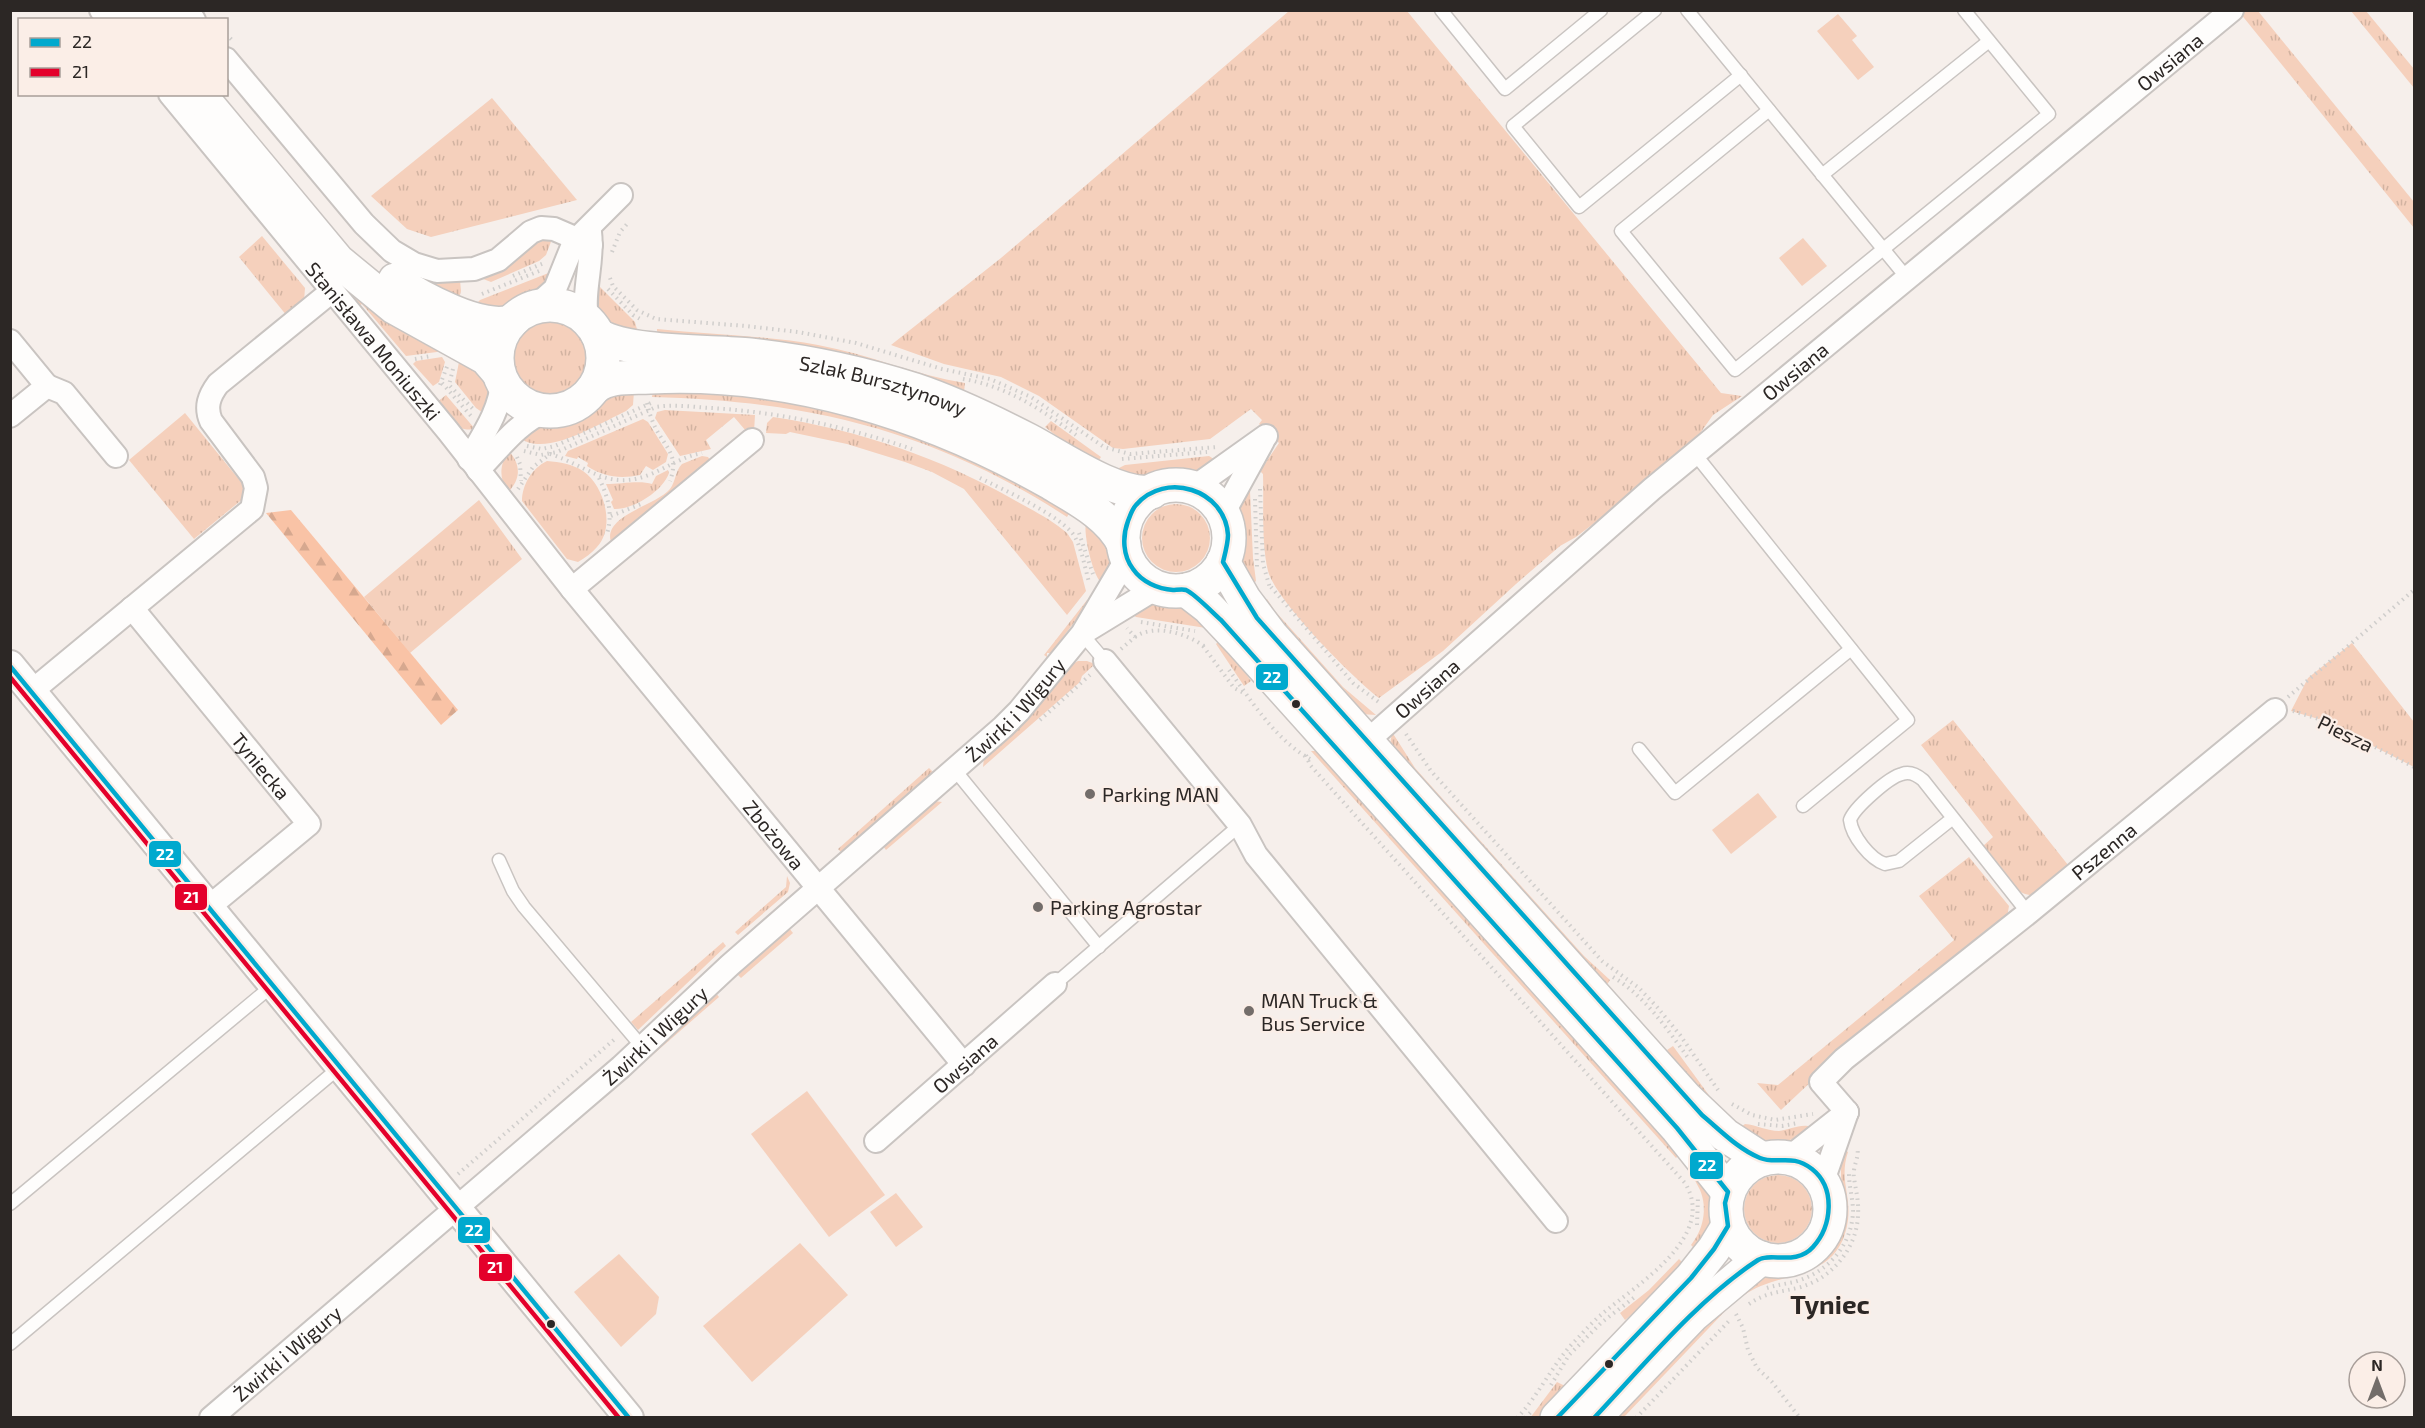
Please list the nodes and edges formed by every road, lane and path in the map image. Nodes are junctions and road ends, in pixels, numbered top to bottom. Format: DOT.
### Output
graph roads {
  1 [pos="1441,10"];
  2 [pos="1601,10"];
  3 [pos="1655,10"];
  4 [pos="1688,10"];
  5 [pos="1964,10"];
  6 [pos="2232,10"];
  7 [pos="1989,41"];
  8 [pos="228,60"];
  9 [pos="1741,75"];
  10 [pos="228,95"];
  11 [pos="172,96"];
  12 [pos="201,96"];
  13 [pos="1769,110"];
  14 [pos="1822,175"];
  15 [pos="621,195"];
  16 [pos="586,237"];
  17 [pos="1883,249"];
  18 [pos="1907,278"];
  19 [pos="332,291"];
  20 [pos="523,314"];
  21 [pos="592,327"];
  22 [pos="10,341"];
  23 [pos="437,355"];
  24 [pos="405,361"];
  25 [pos="448,361"];
  26 [pos="650,362"];
  27 [pos="500,377"];
  28 [pos="47,386"];
  29 [pos="594,388"];
  30 [pos="458,392"];
  31 [pos="777,409"];
  32 [pos="786,410"];
  33 [pos="546,411"];
  34 [pos="649,411"];
  35 [pos="10,416"];
  36 [pos="825,418"];
  37 [pos="488,425"];
  38 [pos="855,426"];
  39 [pos="876,431"];
  40 [pos="886,434"];
  41 [pos="752,440"];
  42 [pos="509,442"];
  43 [pos="916,444"];
  44 [pos="914,450"];
  45 [pos="550,454"];
  46 [pos="1695,454"];
  47 [pos="117,456"];
  48 [pos="729,459"];
  49 [pos="673,463"];
  50 [pos="474,465"];
  51 [pos="972,474"];
  52 [pos="985,474"];
  53 [pos="599,477"];
  54 [pos="521,482"];
  55 [pos="1259,484"];
  56 [pos="665,487"];
  57 [pos="1192,488"];
  58 [pos="1152,492"];
  59 [pos="648,500"];
  60 [pos="505,505"];
  61 [pos="1223,514"];
  62 [pos="611,516"];
  63 [pos="618,551"];
  64 [pos="1126,552"];
  65 [pos="1223,562"];
  66 [pos="1271,587"];
  67 [pos="1172,589"];
  68 [pos="2415,590"];
  69 [pos="1266,592"];
  70 [pos="1106,596"];
  71 [pos="578,597"];
  72 [pos="132,608"];
  73 [pos="1082,634"];
  74 [pos="1202,635"];
  75 [pos="1136,637"];
  76 [pos="1209,642"];
  77 [pos="1203,646"];
  78 [pos="1851,649"];
  79 [pos="1105,661"];
  80 [pos="10,665"];
  81 [pos="1226,666"];
  82 [pos="32,691"];
  83 [pos="1247,692"];
  84 [pos="1384,707"];
  85 [pos="2275,710"];
  86 [pos="1402,729"];
  87 [pos="1366,742"];
  88 [pos="1302,744"];
  89 [pos="1638,749"];
  90 [pos="1306,757"];
  91 [pos="1319,764"];
  92 [pos="2415,767"];
  93 [pos="954,769"];
  94 [pos="1803,806"];
  95 [pos="1953,818"];
  96 [pos="1240,825"];
  97 [pos="499,860"];
  98 [pos="818,888"];
  99 [pos="210,906"];
  100 [pos="2028,913"];
  101 [pos="1099,946"];
  102 [pos="274,984"];
  103 [pos="1055,984"];
  104 [pos="643,1048"];
  105 [pos="964,1065"];
  106 [pos="341,1066"];
  107 [pos="1722,1095"];
  108 [pos="1726,1099"];
  109 [pos="1625,1107"];
  110 [pos="1847,1112"];
  111 [pos="1819,1117"];
  112 [pos="876,1141"];
  113 [pos="1854,1142"];
  114 [pos="1776,1158"];
  115 [pos="1823,1181"];
  116 [pos="1692,1182"];
  117 [pos="1712,1192"];
  118 [pos="10,1204"];
  119 [pos="457,1207"];
  120 [pos="1556,1221"];
  121 [pos="1712,1227"];
  122 [pos="1686,1247"];
  123 [pos="1761,1258"];
  124 [pos="1649,1285"];
  125 [pos="1639,1294"];
  126 [pos="1747,1306"];
  127 [pos="1740,1311"];
  128 [pos="1736,1314"];
  129 [pos="10,1344"];
  130 [pos="1547,1404"];
  131 [pos="211,1418"];
  132 [pos="629,1418"];
  133 [pos="1517,1418"];
  134 [pos="1525,1418"];
  135 [pos="1594,1418"];
  136 [pos="1636,1418"];
  137 [pos="1800,1418"];
  1 -- 2 [label="lane"];
  3 -- 9 [label="lane"];
  4 -- 9 [label="lane"];
  5 -- 7 [label="lane"];
  6 -- 18 [label="street, Owsiana"];
  7 -- 14 [label="lane"];
  7 -- 17 [label="lane"];
  8 -- 16 [label="street"];
  9 -- 13 [label="lane"];
  10 -- 20 [label="main road"];
  11 -- 19 [label="street, Stanisława Moniuszki"];
  12 -- 27 [label="main road, Stanisława Moniuszki"];
  13 -- 14 [label="lane"];
  13 -- 17 [label="lane"];
  14 -- 17 [label="lane"];
  15 -- 16 [label="street"];
  16 -- 20 [label="street"];
  16 -- 21 [label="street"];
  17 -- 18 [label="lane"];
  18 -- 46 [label="street, Owsiana"];
  19 -- 50 [label="street, Stanisława Moniuszki"];
  19 -- 72 [label="street"];
  20 -- 21 [label="main road"];
  20 -- 27 [label="main road"];
  21 -- 26 [label="main road, Szlak Bursztynowy"];
  21 -- 29 [label="main road"];
  22 -- 28 [label="street"];
  23 -- 24 [label="path"];
  25 -- 37 [label="path"];
  26 -- 29 [label="main road, Szlak Bursztynowy"];
  26 -- 31 [label="path"];
  26 -- 34 [label="path"];
  26 -- 42 [label="path"];
  26 -- 58 [label="main road, Szlak Bursztynowy"];
  26 -- 64 [label="main road, Szlak Bursztynowy"];
  27 -- 33 [label="main road"];
  27 -- 37 [label="street"];
  28 -- 35 [label="street"];
  28 -- 47 [label="street"];
  29 -- 33 [label="main road"];
  30 -- 37 [label="path"];
  32 -- 36 [label="path"];
  33 -- 42 [label="street"];
  34 -- 44 [label="path"];
  34 -- 45 [label="path"];
  34 -- 49 [label="path"];
  37 -- 50 [label="street"];
  38 -- 39 [label="path"];
  40 -- 43 [label="path"];
  41 -- 48 [label="street"];
  42 -- 45 [label="path"];
  42 -- 50 [label="street"];
  42 -- 54 [label="path"];
  45 -- 53 [label="path"];
  45 -- 54 [label="path"];
  46 -- 78 [label="lane"];
  46 -- 87 [label="street, Owsiana"];
  48 -- 49 [label="path"];
  48 -- 63 [label="street"];
  49 -- 53 [label="path"];
  49 -- 56 [label="path"];
  50 -- 60 [label="street, Stanisława Moniuszki"];
  51 -- 70 [label="path"];
  52 -- 70 [label="path"];
  53 -- 62 [label="path"];
  54 -- 60 [label="path"];
  55 -- 66 [label="path"];
  57 -- 58 [label="main road"];
  57 -- 61 [label="main road"];
  57 -- 61 [label="street"];
  58 -- 64 [label="main road"];
  59 -- 62 [label="path"];
  60 -- 71 [label="street, Stanisława Moniuszki"];
  61 -- 65 [label="main road"];
  62 -- 63 [label="path"];
  63 -- 71 [label="street"];
  64 -- 67 [label="main road"];
  64 -- 70 [label="street, Żwirki i Wigury"];
  65 -- 67 [label="main road"];
  65 -- 87 [label="main road"];
  66 -- 69 [label="path"];
  66 -- 84 [label="path"];
  67 -- 70 [label="street, Żwirki i Wigury"];
  67 -- 117 [label="main road"];
  68 -- 85 [label="path"];
  70 -- 73 [label="street, Żwirki i Wigury"];
  70 -- 74 [label="path"];
  71 -- 98 [label="street, Zbożowa"];
  72 -- 82 [label="street"];
  72 -- 99 [label="street, Tyniecka"];
  73 -- 79 [label="lane"];
  73 -- 93 [label="street, Żwirki i Wigury"];
  75 -- 77 [label="path"];
  76 -- 77 [label="path"];
  77 -- 83 [label="path"];
  78 -- 89 [label="lane"];
  78 -- 94 [label="lane"];
  79 -- 96 [label="street"];
  80 -- 82 [label="street"];
  81 -- 83 [label="path"];
  82 -- 99 [label="street"];
  83 -- 90 [label="path"];
  85 -- 92 [label="path, Piesza"];
  85 -- 100 [label="street, Pszenna"];
  86 -- 107 [label="path"];
  87 -- 114 [label="main road"];
  88 -- 90 [label="path"];
  90 -- 91 [label="path"];
  90 -- 133 [label="path"];
  93 -- 98 [label="street, Żwirki i Wigury"];
  93 -- 101 [label="lane"];
  95 -- 95 [label="lane"];
  95 -- 100 [label="lane"];
  96 -- 101 [label="lane"];
  96 -- 120 [label="street"];
  97 -- 104 [label="lane"];
  98 -- 104 [label="street, Żwirki i Wigury"];
  98 -- 105 [label="street, Zbożowa"];
  99 -- 102 [label="street"];
  100 -- 110 [label="street, Pszenna"];
  101 -- 103 [label="lane"];
  102 -- 106 [label="street"];
  102 -- 118 [label="lane"];
  103 -- 105 [label="street, Owsiana"];
  104 -- 119 [label="street, Żwirki i Wigury"];
  105 -- 112 [label="street, Owsiana"];
  106 -- 119 [label="street"];
  106 -- 129 [label="lane"];
  108 -- 111 [label="path"];
  109 -- 116 [label="path"];
  110 -- 114 [label="street"];
  110 -- 115 [label="street"];
  113 -- 126 [label="path"];
  114 -- 115 [label="main road"];
  114 -- 117 [label="main road"];
  115 -- 123 [label="main road"];
  117 -- 121 [label="path"];
  117 -- 121 [label="main road"];
  119 -- 131 [label="street, Żwirki i Wigury"];
  119 -- 132 [label="street"];
  121 -- 123 [label="main road"];
  121 -- 130 [label="main road"];
  122 -- 124 [label="path"];
  123 -- 135 [label="main road"];
  125 -- 130 [label="path"];
  127 -- 128 [label="path"];
  128 -- 136 [label="path"];
  128 -- 137 [label="path"];
  130 -- 134 [label="path"];
}
